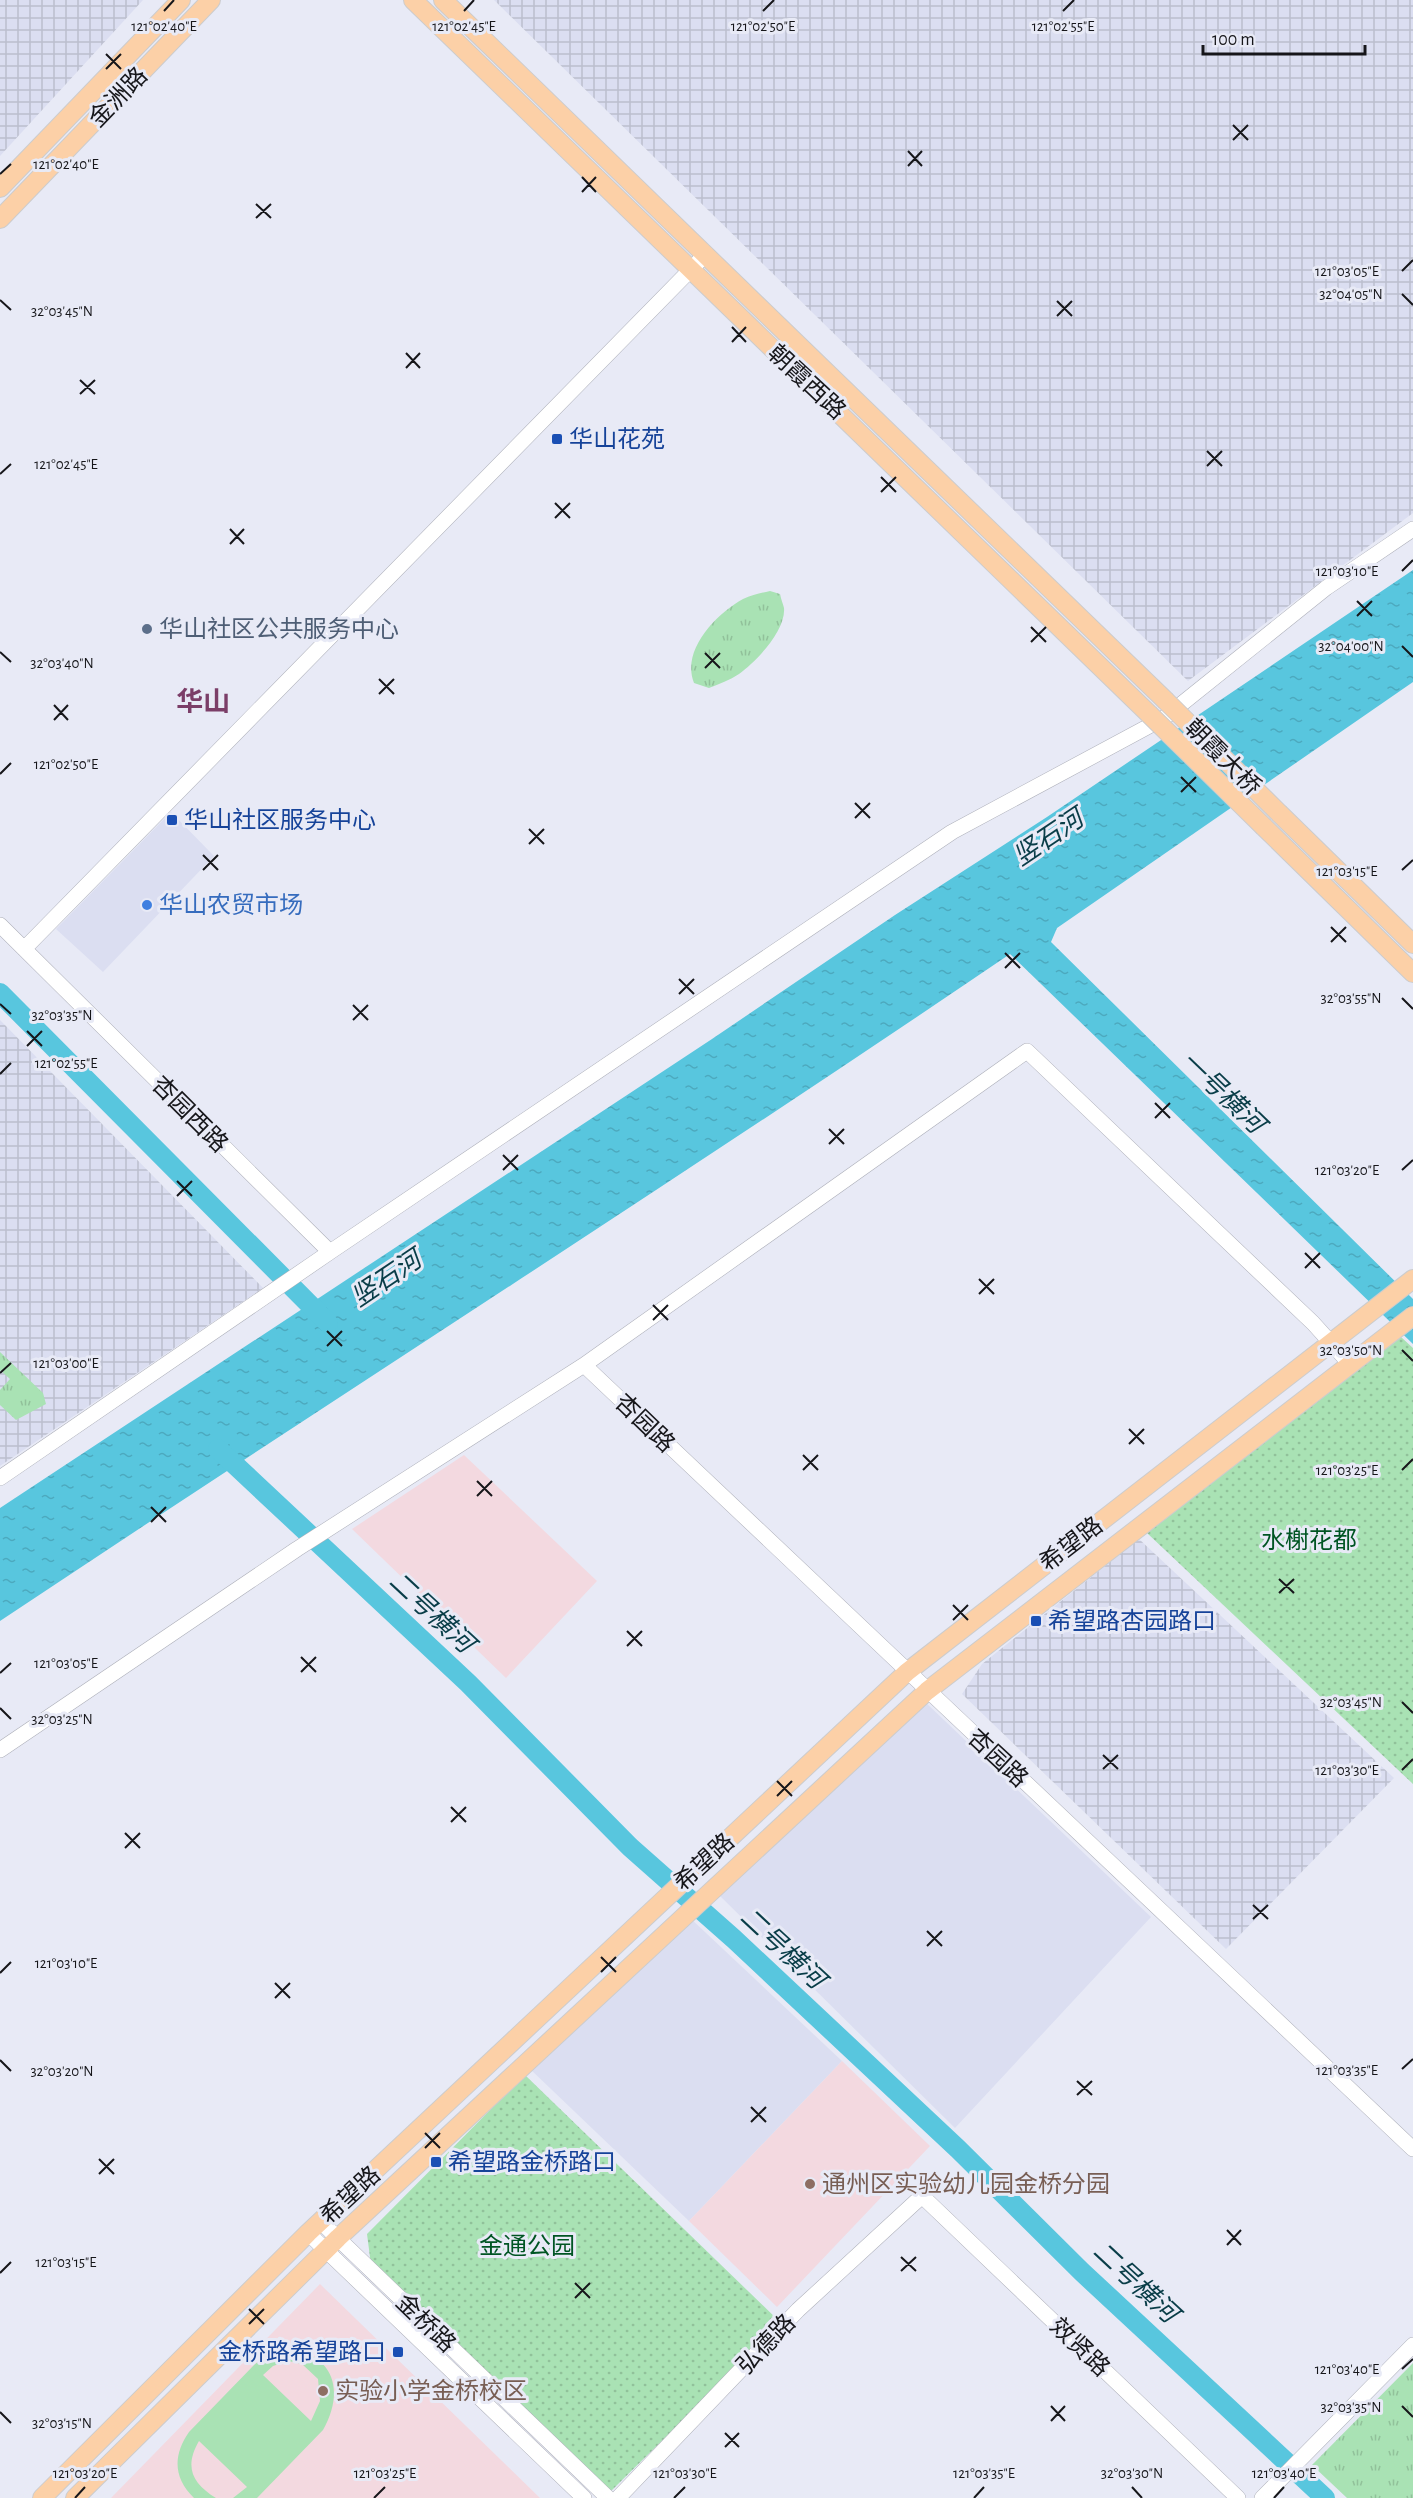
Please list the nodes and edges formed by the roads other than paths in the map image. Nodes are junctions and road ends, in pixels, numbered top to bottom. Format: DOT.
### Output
graph roads {
  1 [pos="181,0"];
  2 [pos="211,0"];
  3 [pos="413,0"];
  4 [pos="443,0"];
  5 [pos="0,188"];
  6 [pos="0,219"];
  7 [pos="706,254"];
  8 [pos="690,271"];
  9 [pos="1413,529"];
  10 [pos="1165,700"];
  11 [pos="1149,714"];
  12 [pos="0,925"];
  13 [pos="1413,944"];
  14 [pos="24,949"];
  15 [pos="1413,973"];
  16 [pos="330,1252"];
  17 [pos="1408,1283"];
  18 [pos="1413,1316"];
  19 [pos="1331,1342"];
  20 [pos="1350,1364"];
  21 [pos="584,1365"];
  22 [pos="0,1478"];
  23 [pos="907,1672"];
  24 [pos="927,1691"];
  25 [pos="0,1750"];
  26 [pos="1413,2149"];
  27 [pos="922,2196"];
  28 [pos="315,2228"];
  29 [pos="332,2244"];
  30 [pos="1413,2345"];
  31 [pos="42,2498"];
  32 [pos="75,2498"];
  33 [pos="584,2498"];
  34 [pos="608,2498"];
  35 [pos="618,2498"];
  36 [pos="1238,2498"];
  37 [pos="1262,2498"];
  1 -- 5 [label="main road, 金洲路"];
  2 -- 6 [label="main road, 金洲路"];
  3 -- 8 [label="main road, 朝霞西路"];
  4 -- 7 [label="main road, 朝霞西路"];
  7 -- 8 [label="street"];
  7 -- 10 [label="main road, 朝霞西路"];
  8 -- 11 [label="main road, 朝霞西路"];
  8 -- 14 [label="street"];
  9 -- 16 [label="street"];
  10 -- 13 [label="main road, 朝霞大桥, bridge"];
  11 -- 15 [label="main road, 朝霞大桥, bridge"];
  12 -- 14 [label="street, 杏园西路"];
  14 -- 16 [label="street, 杏园西路"];
  16 -- 22 [label="street"];
  17 -- 19 [label="main road, 希望路"];
  18 -- 20 [label="main road, 希望路"];
  19 -- 20 [label="street"];
  19 -- 21 [label="street"];
  19 -- 23 [label="main road, 希望路"];
  20 -- 24 [label="main road, 希望路"];
  21 -- 23 [label="street, 杏园路"];
  21 -- 25 [label="street"];
  23 -- 24 [label="street, 杏园路"];
  23 -- 28 [label="main road, 希望路"];
  24 -- 26 [label="street, 杏园路"];
  24 -- 29 [label="main road, 希望路"];
  27 -- 35 [label="street, 弘德路"];
  27 -- 36 [label="street, 效贤路"];
  28 -- 29 [label="street, 金桥路"];
  28 -- 31 [label="main road, 希望路"];
  29 -- 32 [label="main road, 希望路"];
  29 -- 33 [label="street, 金桥路"];
  29 -- 34 [label="street, 金桥路"];
  30 -- 37 [label="street"];
}
